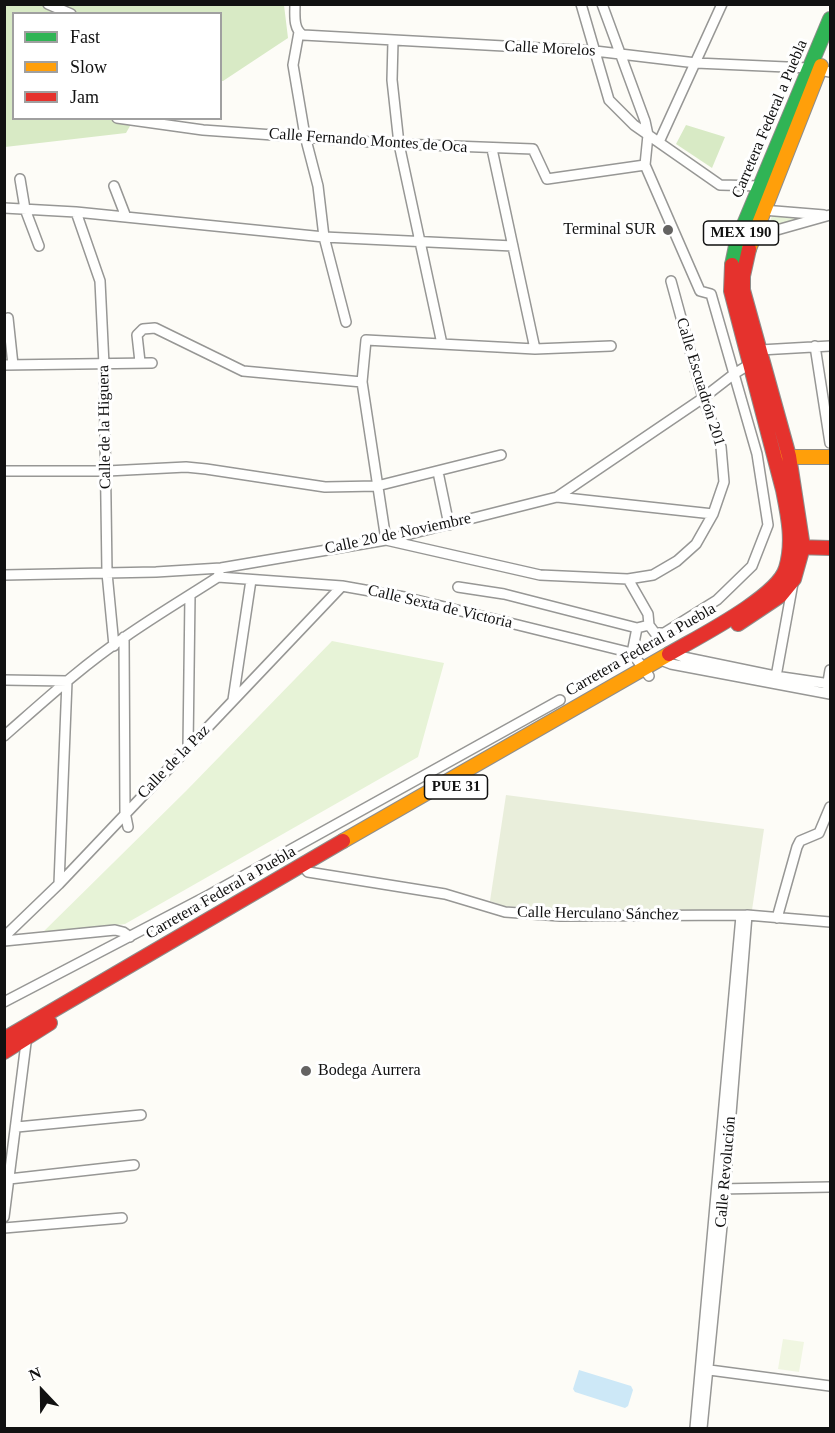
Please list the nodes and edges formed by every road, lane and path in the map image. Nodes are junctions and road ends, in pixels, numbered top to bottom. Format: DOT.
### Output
graph roads {
  1 [pos="48,4"];
  2 [pos="295,4"];
  3 [pos="581,4"];
  4 [pos="602,4"];
  5 [pos="722,4"];
  6 [pos="66,12"];
  7 [pos="831,19"];
  8 [pos="298,32"];
  9 [pos="393,41"];
  10 [pos="831,44"];
  11 [pos="595,51"];
  12 [pos="620,54"];
  13 [pos="696,63"];
  14 [pos="820,70"];
  15 [pos="131,120"];
  16 [pos="202,120"];
  17 [pos="203,130"];
  18 [pos="648,135"];
  19 [pos="305,136"];
  20 [pos="659,142"];
  21 [pos="399,144"];
  22 [pos="492,149"];
  23 [pos="645,165"];
  24 [pos="20,179"];
  25 [pos="114,186"];
  26 [pos="761,186"];
  27 [pos="4,208"];
  28 [pos="759,208"];
  29 [pos="25,209"];
  30 [pos="76,212"];
  31 [pos="830,215"];
  32 [pos="126,217"];
  33 [pos="746,236"];
  34 [pos="324,237"];
  35 [pos="422,242"];
  36 [pos="39,246"];
  37 [pos="513,246"];
  38 [pos="671,281"];
  39 [pos="737,291"];
  40 [pos="711,294"];
  41 [pos="8,318"];
  42 [pos="346,322"];
  43 [pos="442,344"];
  44 [pos="611,346"];
  45 [pos="815,346"];
  46 [pos="831,346"];
  47 [pos="535,349"];
  48 [pos="760,350"];
  49 [pos="140,363"];
  50 [pos="152,363"];
  51 [pos="750,364"];
  52 [pos="9,365"];
  53 [pos="104,365"];
  54 [pos="734,374"];
  55 [pos="362,381"];
  56 [pos="703,398"];
  57 [pos="831,443"];
  58 [pos="501,456"];
  59 [pos="782,457"];
  60 [pos="831,457"];
  61 [pos="4,471"];
  62 [pos="107,471"];
  63 [pos="438,472"];
  64 [pos="377,486"];
  65 [pos="557,497"];
  66 [pos="713,514"];
  67 [pos="449,525"];
  68 [pos="386,540"];
  69 [pos="797,547"];
  70 [pos="831,548"];
  71 [pos="220,572"];
  72 [pos="107,573"];
  73 [pos="4,575"];
  74 [pos="628,579"];
  75 [pos="794,579"];
  76 [pos="251,580"];
  77 [pos="342,586"];
  78 [pos="458,587"];
  79 [pos="190,596"];
  80 [pos="649,625"];
  81 [pos="637,628"];
  82 [pos="124,637"];
  83 [pos="695,644"];
  84 [pos="114,645"];
  85 [pos="632,653"];
  86 [pos="670,658"];
  87 [pos="831,670"];
  88 [pos="646,672"];
  89 [pos="4,680"];
  90 [pos="775,680"];
  91 [pos="67,681"];
  92 [pos="829,689"];
  93 [pos="233,700"];
  94 [pos="560,700"];
  95 [pos="4,736"];
  96 [pos="188,748"];
  97 [pos="831,807"];
  98 [pos="125,812"];
  99 [pos="128,827"];
  100 [pos="819,833"];
  101 [pos="831,836"];
  102 [pos="305,868"];
  103 [pos="255,869"];
  104 [pos="59,884"];
  105 [pos="266,886"];
  106 [pos="744,916"];
  107 [pos="777,918"];
  108 [pos="831,922"];
  109 [pos="5,937"];
  110 [pos="130,937"];
  111 [pos="4,1002"];
  112 [pos="25,1032"];
  113 [pos="4,1039"];
  114 [pos="4,1052"];
  115 [pos="141,1115"];
  116 [pos="17,1127"];
  117 [pos="134,1166"];
  118 [pos="9,1179"];
  119 [pos="831,1187"];
  120 [pos="720,1189"];
  121 [pos="4,1217"];
  122 [pos="122,1218"];
  123 [pos="4,1228"];
  124 [pos="703,1369"];
  125 [pos="831,1386"];
  126 [pos="695,1428"];
  127 [pos="702,1428"];
  1 -- 6 [label="street"];
  2 -- 8 [label="street"];
  3 -- 11 [label="street"];
  4 -- 12 [label="street"];
  5 -- 13 [label="street"];
  7 -- 14 [label="main road, Carretera Federal a Puebla / MEX 190"];
  8 -- 9 [label="street, Calle Morelos"];
  8 -- 19 [label="street"];
  9 -- 11 [label="street, Calle Morelos"];
  9 -- 21 [label="street"];
  10 -- 14 [label="main road, Carretera Federal a Puebla / MEX 190"];
  11 -- 12 [label="street, Calle Morelos"];
  11 -- 18 [label="street"];
  12 -- 13 [label="street, Calle Morelos"];
  12 -- 18 [label="street"];
  13 -- 14 [label="street, Calle Morelos"];
  13 -- 20 [label="street"];
  14 -- 26 [label="main road, Carretera Federal a Puebla / MEX 190"];
  14 -- 28 [label="main road, Carretera Federal a Puebla / MEX 190"];
  15 -- 17 [label="street, Calle Fernando Montes de Oca"];
  16 -- 17 [label="street"];
  17 -- 19 [label="street, Calle Fernando Montes de Oca"];
  18 -- 20 [label="street"];
  18 -- 23 [label="street"];
  19 -- 21 [label="street, Calle Fernando Montes de Oca"];
  19 -- 34 [label="street"];
  20 -- 26 [label="street"];
  21 -- 22 [label="street, Calle Fernando Montes de Oca"];
  21 -- 35 [label="street"];
  22 -- 23 [label="street, Calle Fernando Montes de Oca"];
  22 -- 37 [label="street"];
  23 -- 40 [label="street"];
  24 -- 29 [label="street"];
  25 -- 32 [label="street"];
  26 -- 28 [label="main road, Carretera Federal a Puebla / MEX 190"];
  27 -- 29 [label="street"];
  28 -- 31 [label="street"];
  28 -- 33 [label="main road, Carretera Federal a Puebla / MEX 190"];
  29 -- 30 [label="street"];
  29 -- 36 [label="street"];
  30 -- 32 [label="street"];
  30 -- 53 [label="street, Calle de la Higuera"];
  31 -- 33 [label="street"];
  32 -- 34 [label="street"];
  33 -- 39 [label="main road, Carretera Federal a Puebla / MEX 190"];
  34 -- 35 [label="street"];
  34 -- 42 [label="street"];
  35 -- 37 [label="street"];
  35 -- 43 [label="street"];
  37 -- 47 [label="street"];
  38 -- 56 [label="street, Calle Escuadrón 201"];
  39 -- 40 [label="street"];
  39 -- 48 [label="main road, Carretera Federal a Puebla / MEX 190"];
  39 -- 51 [label="main road, Carretera Federal a Puebla / MEX 190"];
  40 -- 54 [label="street"];
  41 -- 52 [label="street"];
  43 -- 47 [label="street"];
  43 -- 55 [label="street"];
  44 -- 47 [label="street"];
  45 -- 46 [label="street"];
  45 -- 48 [label="street"];
  45 -- 57 [label="street"];
  48 -- 59 [label="main road, Carretera Federal a Puebla / MEX 190"];
  49 -- 50 [label="street"];
  49 -- 53 [label="street"];
  49 -- 55 [label="street"];
  51 -- 54 [label="street, Calle 20 de Noviembre"];
  51 -- 59 [label="main road, Carretera Federal a Puebla / MEX 190"];
  52 -- 53 [label="street"];
  53 -- 62 [label="street, Calle de la Higuera"];
  54 -- 56 [label="street, Calle 20 de Noviembre"];
  54 -- 80 [label="street"];
  55 -- 64 [label="street"];
  56 -- 65 [label="street, Calle 20 de Noviembre"];
  56 -- 66 [label="street, Calle Escuadrón 201"];
  58 -- 63 [label="street"];
  59 -- 60 [label="main road"];
  59 -- 69 [label="main road, Carretera Federal a Puebla / PUE 31"];
  61 -- 62 [label="street"];
  62 -- 64 [label="street"];
  62 -- 72 [label="street, Calle de la Higuera"];
  63 -- 64 [label="street"];
  63 -- 67 [label="street"];
  64 -- 68 [label="street"];
  65 -- 66 [label="street"];
  65 -- 67 [label="street, Calle 20 de Noviembre"];
  66 -- 74 [label="street, Calle Escuadrón 201"];
  67 -- 68 [label="street, Calle 20 de Noviembre"];
  68 -- 71 [label="street, Calle 20 de Noviembre"];
  68 -- 74 [label="street, Calle Escuadrón 201"];
  69 -- 70 [label="main road"];
  69 -- 75 [label="main road, Carretera Federal a Puebla / PUE 31"];
  69 -- 83 [label="main road, Carretera Federal a Puebla / PUE 31"];
  71 -- 72 [label="street, Calle 20 de Noviembre"];
  71 -- 76 [label="street, Calle Sexta de Victoria"];
  71 -- 79 [label="street"];
  72 -- 73 [label="street, Calle 20 de Noviembre"];
  72 -- 84 [label="street, Calle de la Higuera"];
  74 -- 80 [label="street"];
  75 -- 83 [label="main road, Carretera Federal a Puebla / PUE 31"];
  75 -- 90 [label="street"];
  76 -- 77 [label="street, Calle Sexta de Victoria"];
  76 -- 93 [label="street"];
  77 -- 85 [label="street, Calle Sexta de Victoria"];
  77 -- 93 [label="street, Calle de la Paz"];
  78 -- 81 [label="street"];
  79 -- 82 [label="street"];
  79 -- 96 [label="street"];
  80 -- 81 [label="street"];
  81 -- 85 [label="street"];
  82 -- 84 [label="street"];
  82 -- 98 [label="street"];
  83 -- 86 [label="main road, Carretera Federal a Puebla / PUE 31"];
  84 -- 91 [label="street"];
  85 -- 88 [label="street"];
  86 -- 88 [label="main road, Carretera Federal a Puebla / PUE 31"];
  86 -- 90 [label="street"];
  86 -- 90 [label="street"];
  87 -- 92 [label="street"];
  88 -- 102 [label="main road, Carretera Federal a Puebla / PUE 31"];
  89 -- 91 [label="street"];
  90 -- 92 [label="street"];
  91 -- 95 [label="street"];
  91 -- 104 [label="street"];
  93 -- 96 [label="street, Calle de la Paz"];
  94 -- 103 [label="street"];
  96 -- 98 [label="street, Calle de la Paz"];
  97 -- 100 [label="street"];
  98 -- 99 [label="street"];
  98 -- 104 [label="street, Calle de la Paz"];
  100 -- 101 [label="street"];
  100 -- 107 [label="street"];
  102 -- 105 [label="main road, Carretera Federal a Puebla / PUE 31"];
  102 -- 106 [label="street, Calle Herculano Sánchez"];
  102 -- 112 [label="main road, Carretera Federal a Puebla / PUE 31"];
  103 -- 105 [label="street"];
  103 -- 110 [label="street"];
  104 -- 109 [label="street, Calle de la Paz"];
  105 -- 112 [label="main road, Carretera Federal a Puebla / PUE 31"];
  106 -- 107 [label="street, Calle Herculano Sánchez"];
  106 -- 120 [label="street, Calle Revolución"];
  107 -- 108 [label="street, Calle Herculano Sánchez"];
  109 -- 110 [label="street"];
  110 -- 111 [label="street"];
  112 -- 113 [label="main road, Carretera Federal a Puebla / PUE 31"];
  112 -- 114 [label="main road, Carretera Federal a Puebla / PUE 31"];
  112 -- 116 [label="street"];
  115 -- 116 [label="street"];
  116 -- 118 [label="street"];
  117 -- 118 [label="street"];
  118 -- 121 [label="street"];
  119 -- 120 [label="street"];
  120 -- 124 [label="street, Calle Revolución"];
  122 -- 123 [label="street"];
  124 -- 125 [label="street"];
  124 -- 126 [label="street, Calle Revolución"];
  124 -- 127 [label="street, Calle Revolución"];
}
